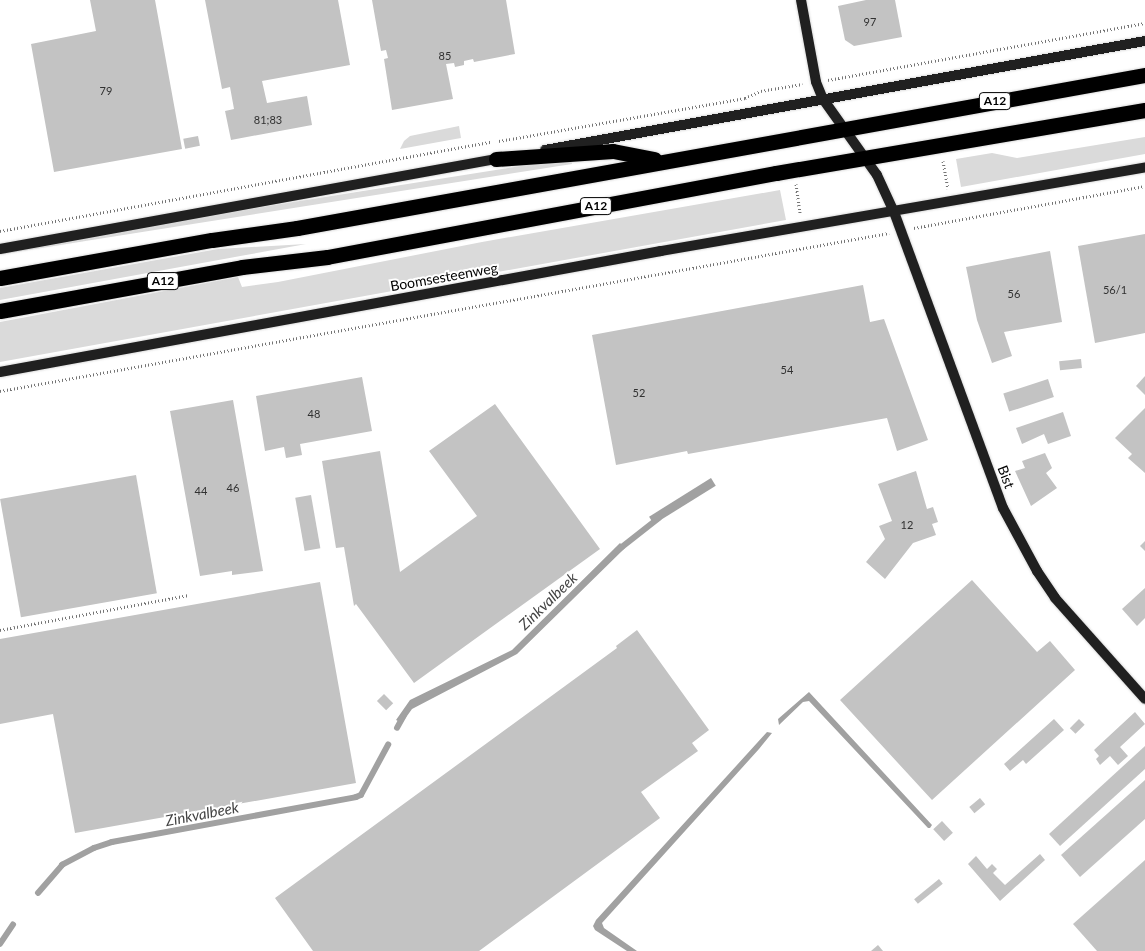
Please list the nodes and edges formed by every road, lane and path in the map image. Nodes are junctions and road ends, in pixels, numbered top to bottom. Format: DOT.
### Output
graph roads {
  1 [pos="801,0"];
  2 [pos="1145,23"];
  3 [pos="1145,41"];
  4 [pos="1145,75"];
  5 [pos="816,82"];
  6 [pos="823,99"];
  7 [pos="1145,110"];
  8 [pos="1117,115"];
  9 [pos="1145,121"];
  10 [pos="845,128"];
  11 [pos="865,158"];
  12 [pos="496,159"];
  13 [pos="663,161"];
  14 [pos="1145,167"];
  15 [pos="1145,186"];
  16 [pos="894,212"];
  17 [pos="0,231"];
  18 [pos="901,231"];
  19 [pos="0,249"];
  20 [pos="0,278"];
  21 [pos="0,311"];
  22 [pos="0,372"];
  23 [pos="0,391"];
  24 [pos="189,595"];
  25 [pos="0,630"];
  26 [pos="1145,699"];
  1 -- 5 [label="main road, Bist"];
  2 -- 5 [label="path"];
  3 -- 6 [label="main road"];
  4 -- 10 [label="highway, A12"];
  5 -- 6 [label="main road, Bist"];
  5 -- 17 [label="path"];
  6 -- 10 [label="main road, Bist"];
  6 -- 12 [label="main road"];
  7 -- 8 [label="highway, A12"];
  8 -- 9 [label="highway"];
  8 -- 11 [label="highway, A12"];
  10 -- 11 [label="main road, Bist"];
  10 -- 13 [label="highway, A12"];
  11 -- 16 [label="main road, Bist"];
  11 -- 21 [label="highway, A12"];
  12 -- 13 [label="highway"];
  12 -- 19 [label="main road"];
  13 -- 20 [label="highway, A12"];
  14 -- 16 [label="main road, Boomsesteenweg"];
  15 -- 18 [label="path"];
  16 -- 18 [label="main road, Bist"];
  16 -- 22 [label="main road, Boomsesteenweg"];
  18 -- 23 [label="path"];
  18 -- 26 [label="main road, Bist"];
  24 -- 25 [label="path"];
}
